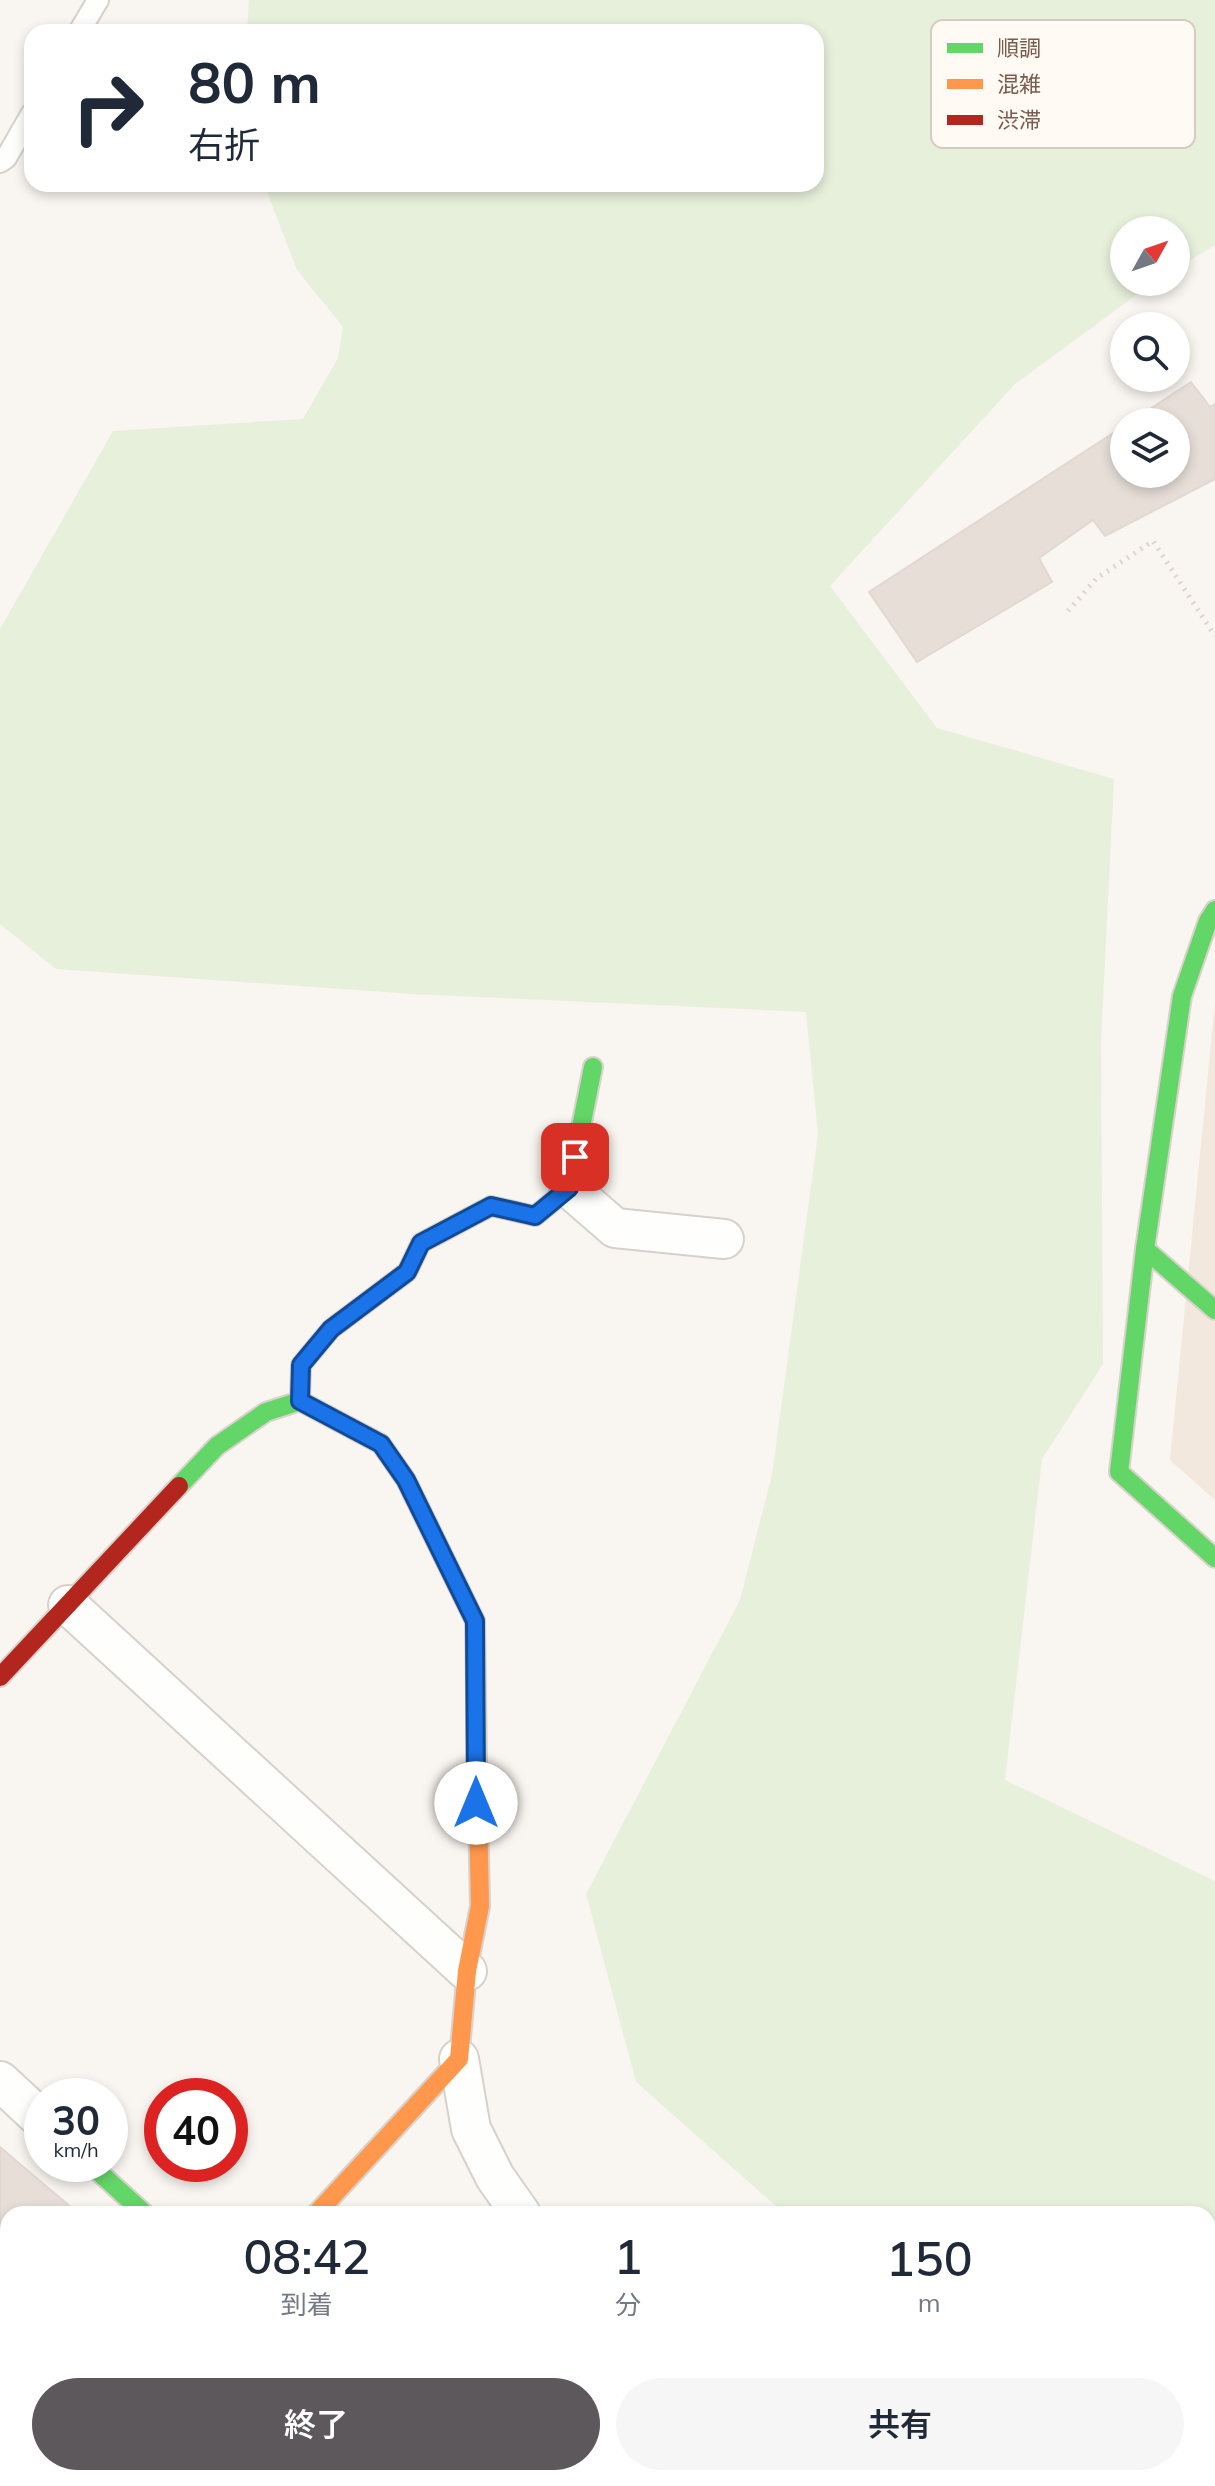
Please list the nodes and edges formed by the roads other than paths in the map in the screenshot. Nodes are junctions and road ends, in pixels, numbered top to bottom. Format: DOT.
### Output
graph roads {
  1 [pos="98,0"];
  2 [pos="84,24"];
  3 [pos="24,127"];
  4 [pos="0,162"];
  5 [pos="1215,910"];
  6 [pos="1182,996"];
  7 [pos="1204,1015"];
  8 [pos="593,1067"];
  9 [pos="569,1188"];
  10 [pos="724,1239"];
  11 [pos="1145,1249"];
  12 [pos="1215,1310"];
  13 [pos="300,1401"];
  14 [pos="1215,1558"];
  15 [pos="68,1605"];
  16 [pos="3,1667"];
  17 [pos="467,1971"];
  18 [pos="459,2059"];
  19 [pos="0,2081"];
  20 [pos="24,2103"];
  21 [pos="110,2182"];
  22 [pos="136,2206"];
  23 [pos="323,2206"];
  24 [pos="515,2206"];
  1 -- 2 [label="lane"];
  3 -- 4 [label="lane"];
  5 -- 6 [label="street"];
  6 -- 7 [label="street"];
  6 -- 11 [label="street"];
  8 -- 9 [label="street"];
  9 -- 10 [label="street"];
  9 -- 13 [label="street"];
  11 -- 12 [label="street"];
  11 -- 14 [label="street"];
  13 -- 15 [label="street"];
  13 -- 17 [label="street"];
  15 -- 16 [label="street"];
  15 -- 17 [label="street"];
  17 -- 18 [label="street"];
  18 -- 23 [label="street"];
  18 -- 24 [label="street"];
  19 -- 20 [label="street"];
  21 -- 22 [label="street"];
}
